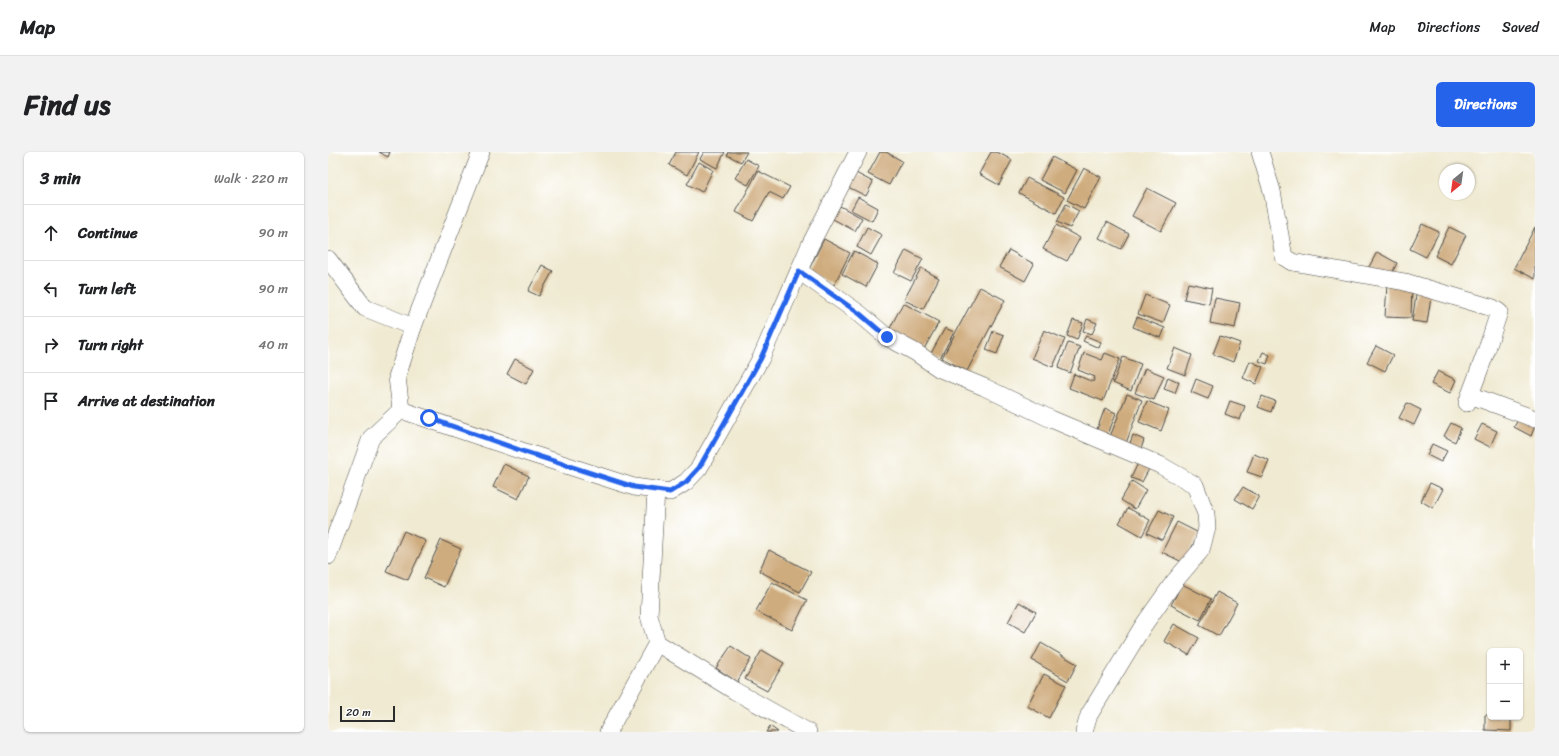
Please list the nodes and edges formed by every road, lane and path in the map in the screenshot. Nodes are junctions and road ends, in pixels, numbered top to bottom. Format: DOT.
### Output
graph roads {
  1 [pos="481,152"];
  2 [pos="858,152"];
  3 [pos="1260,152"];
  4 [pos="328,259"];
  5 [pos="799,271"];
  6 [pos="413,327"];
  7 [pos="401,410"];
  8 [pos="1535,419"];
  9 [pos="656,490"];
  10 [pos="334,520"];
  11 [pos="328,556"];
  12 [pos="657,643"];
  13 [pos="608,732"];
  14 [pos="808,732"];
  15 [pos="1084,732"];
  1 -- 6 [label="street"];
  2 -- 5 [label="street"];
  3 -- 8 [label="street"];
  4 -- 6 [label="street"];
  5 -- 9 [label="street"];
  5 -- 15 [label="street"];
  6 -- 7 [label="street"];
  7 -- 9 [label="street"];
  7 -- 10 [label="street"];
  9 -- 12 [label="street"];
  10 -- 11 [label="street"];
  12 -- 13 [label="street"];
  12 -- 14 [label="street"];
}
